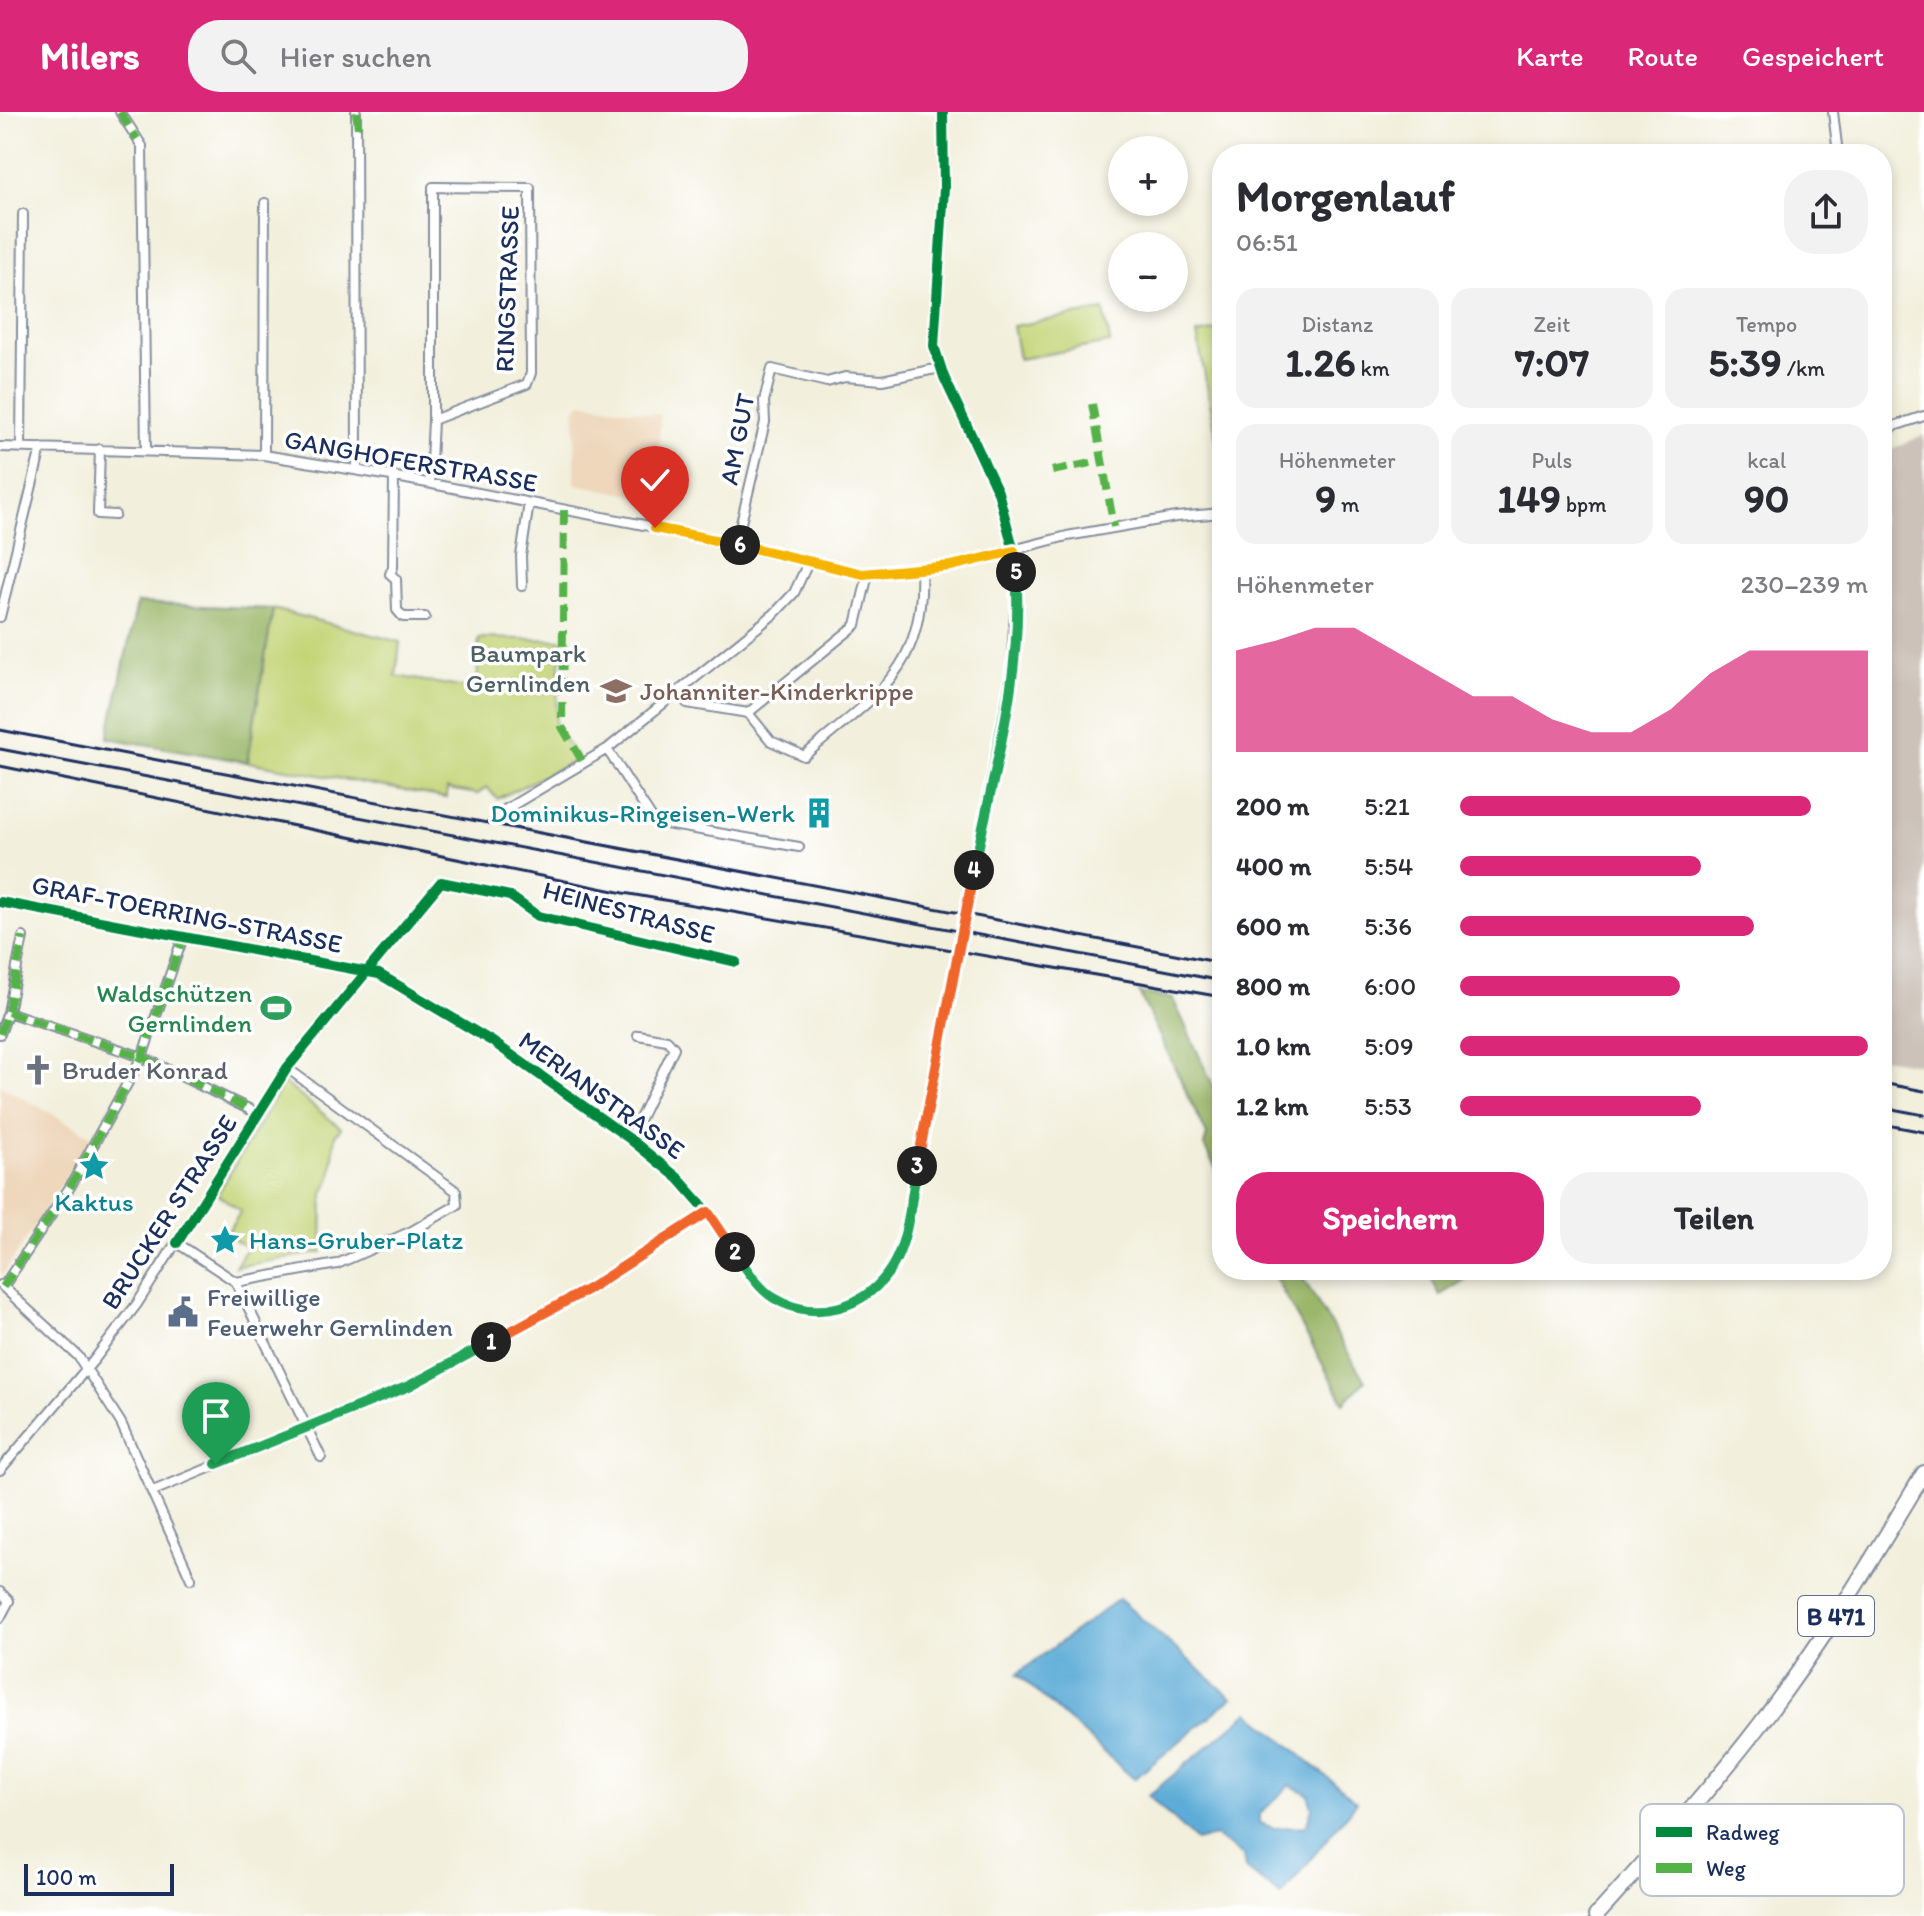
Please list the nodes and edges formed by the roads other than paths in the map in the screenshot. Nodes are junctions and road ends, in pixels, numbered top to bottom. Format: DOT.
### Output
graph roads {
  1 [pos="120,112"];
  2 [pos="356,112"];
  3 [pos="943,112"];
  4 [pos="1833,112"];
  5 [pos="1837,144"];
  6 [pos="265,203"];
  7 [pos="23,214"];
  8 [pos="940,368"];
  9 [pos="1924,416"];
  10 [pos="433,420"];
  11 [pos="1892,427"];
  12 [pos="0,447"];
  13 [pos="21,448"];
  14 [pos="41,448"];
  15 [pos="100,449"];
  16 [pos="146,451"];
  17 [pos="264,455"];
  18 [pos="357,470"];
  19 [pos="394,476"];
  20 [pos="430,483"];
  21 [pos="529,503"];
  22 [pos="1212,514"];
  23 [pos="115,515"];
  24 [pos="736,544"];
  25 [pos="1014,551"];
  26 [pos="808,563"];
  27 [pos="921,570"];
  28 [pos="868,574"];
  29 [pos="522,586"];
  30 [pos="0,617"];
  31 [pos="425,617"];
  32 [pos="678,691"];
  33 [pos="748,713"];
  34 [pos="607,749"];
  35 [pos="503,811"];
  36 [pos="799,847"];
  37 [pos="0,902"];
  38 [pos="23,937"];
  39 [pos="183,937"];
  40 [pos="736,962"];
  41 [pos="365,971"];
  42 [pos="8,1012"];
  43 [pos="0,1034"];
  44 [pos="638,1035"];
  45 [pos="142,1057"];
  46 [pos="287,1068"];
  47 [pos="257,1113"];
  48 [pos="630,1139"];
  49 [pos="708,1212"];
  50 [pos="177,1243"];
  51 [pos="236,1282"];
  52 [pos="2,1285"];
  53 [pos="85,1369"];
  54 [pos="306,1426"];
  55 [pos="321,1457"];
  56 [pos="0,1470"];
  57 [pos="1924,1473"];
  58 [pos="153,1491"];
  59 [pos="191,1579"];
  60 [pos="0,1592"];
  61 [pos="0,1618"];
  62 [pos="1697,1804"];
  63 [pos="1640,1867"];
  64 [pos="1596,1916"];
  1 -- 16 [label="street"];
  2 -- 18 [label="street"];
  3 -- 8 [label="street, MERIANSTRASSE"];
  4 -- 5 [label="street"];
  6 -- 17 [label="street"];
  7 -- 13 [label="street"];
  8 -- 24 [label="street, AM GUT"];
  8 -- 25 [label="street, MERIANSTRASSE"];
  9 -- 11 [label="street"];
  10 -- 10 [label="street, RINGSTRASSE"];
  10 -- 20 [label="street, RINGSTRASSE"];
  12 -- 13 [label="street, GANGHOFERSTRASSE"];
  13 -- 14 [label="street, GANGHOFERSTRASSE"];
  14 -- 15 [label="street, GANGHOFERSTRASSE"];
  14 -- 30 [label="street"];
  15 -- 16 [label="street, GANGHOFERSTRASSE"];
  15 -- 23 [label="street"];
  16 -- 17 [label="street, GANGHOFERSTRASSE"];
  17 -- 18 [label="street, GANGHOFERSTRASSE"];
  18 -- 19 [label="street, GANGHOFERSTRASSE"];
  19 -- 20 [label="street, GANGHOFERSTRASSE"];
  19 -- 31 [label="street"];
  20 -- 21 [label="street, GANGHOFERSTRASSE"];
  21 -- 24 [label="street, GANGHOFERSTRASSE"];
  21 -- 29 [label="street"];
  22 -- 25 [label="street, GANGHOFERSTRASSE"];
  24 -- 26 [label="street, GANGHOFERSTRASSE"];
  25 -- 27 [label="street, GANGHOFERSTRASSE"];
  25 -- 49 [label="street, MERIANSTRASSE, bridge"];
  26 -- 28 [label="street, GANGHOFERSTRASSE"];
  26 -- 32 [label="street"];
  27 -- 28 [label="street, GANGHOFERSTRASSE"];
  27 -- 33 [label="street"];
  28 -- 33 [label="street"];
  32 -- 33 [label="street"];
  32 -- 34 [label="street"];
  34 -- 35 [label="street"];
  34 -- 36 [label="street"];
  37 -- 39 [label="street, GRAF-TOERRING-STRASSE"];
  38 -- 42 [label="street"];
  39 -- 41 [label="street, GRAF-TOERRING-STRASSE"];
  39 -- 45 [label="street"];
  40 -- 41 [label="street, HEINESTRASSE"];
  41 -- 46 [label="street, BRUCKER STRASSE"];
  41 -- 48 [label="street, MERIANSTRASSE"];
  42 -- 43 [label="street"];
  42 -- 45 [label="street"];
  44 -- 48 [label="street"];
  45 -- 47 [label="street"];
  45 -- 52 [label="street"];
  46 -- 47 [label="street, BRUCKER STRASSE"];
  46 -- 51 [label="street"];
  47 -- 50 [label="street, BRUCKER STRASSE"];
  48 -- 49 [label="street, MERIANSTRASSE"];
  49 -- 54 [label="street"];
  50 -- 51 [label="street"];
  50 -- 53 [label="street, BRUCKER STRASSE"];
  51 -- 54 [label="street"];
  52 -- 53 [label="street"];
  53 -- 56 [label="street, BRUCKER STRASSE"];
  53 -- 58 [label="street"];
  54 -- 55 [label="street"];
  54 -- 58 [label="street"];
  57 -- 62 [label="highway, B 471"];
  58 -- 59 [label="street"];
  60 -- 61 [label="street"];
  63 -- 64 [label="highway, B 471"];
}
